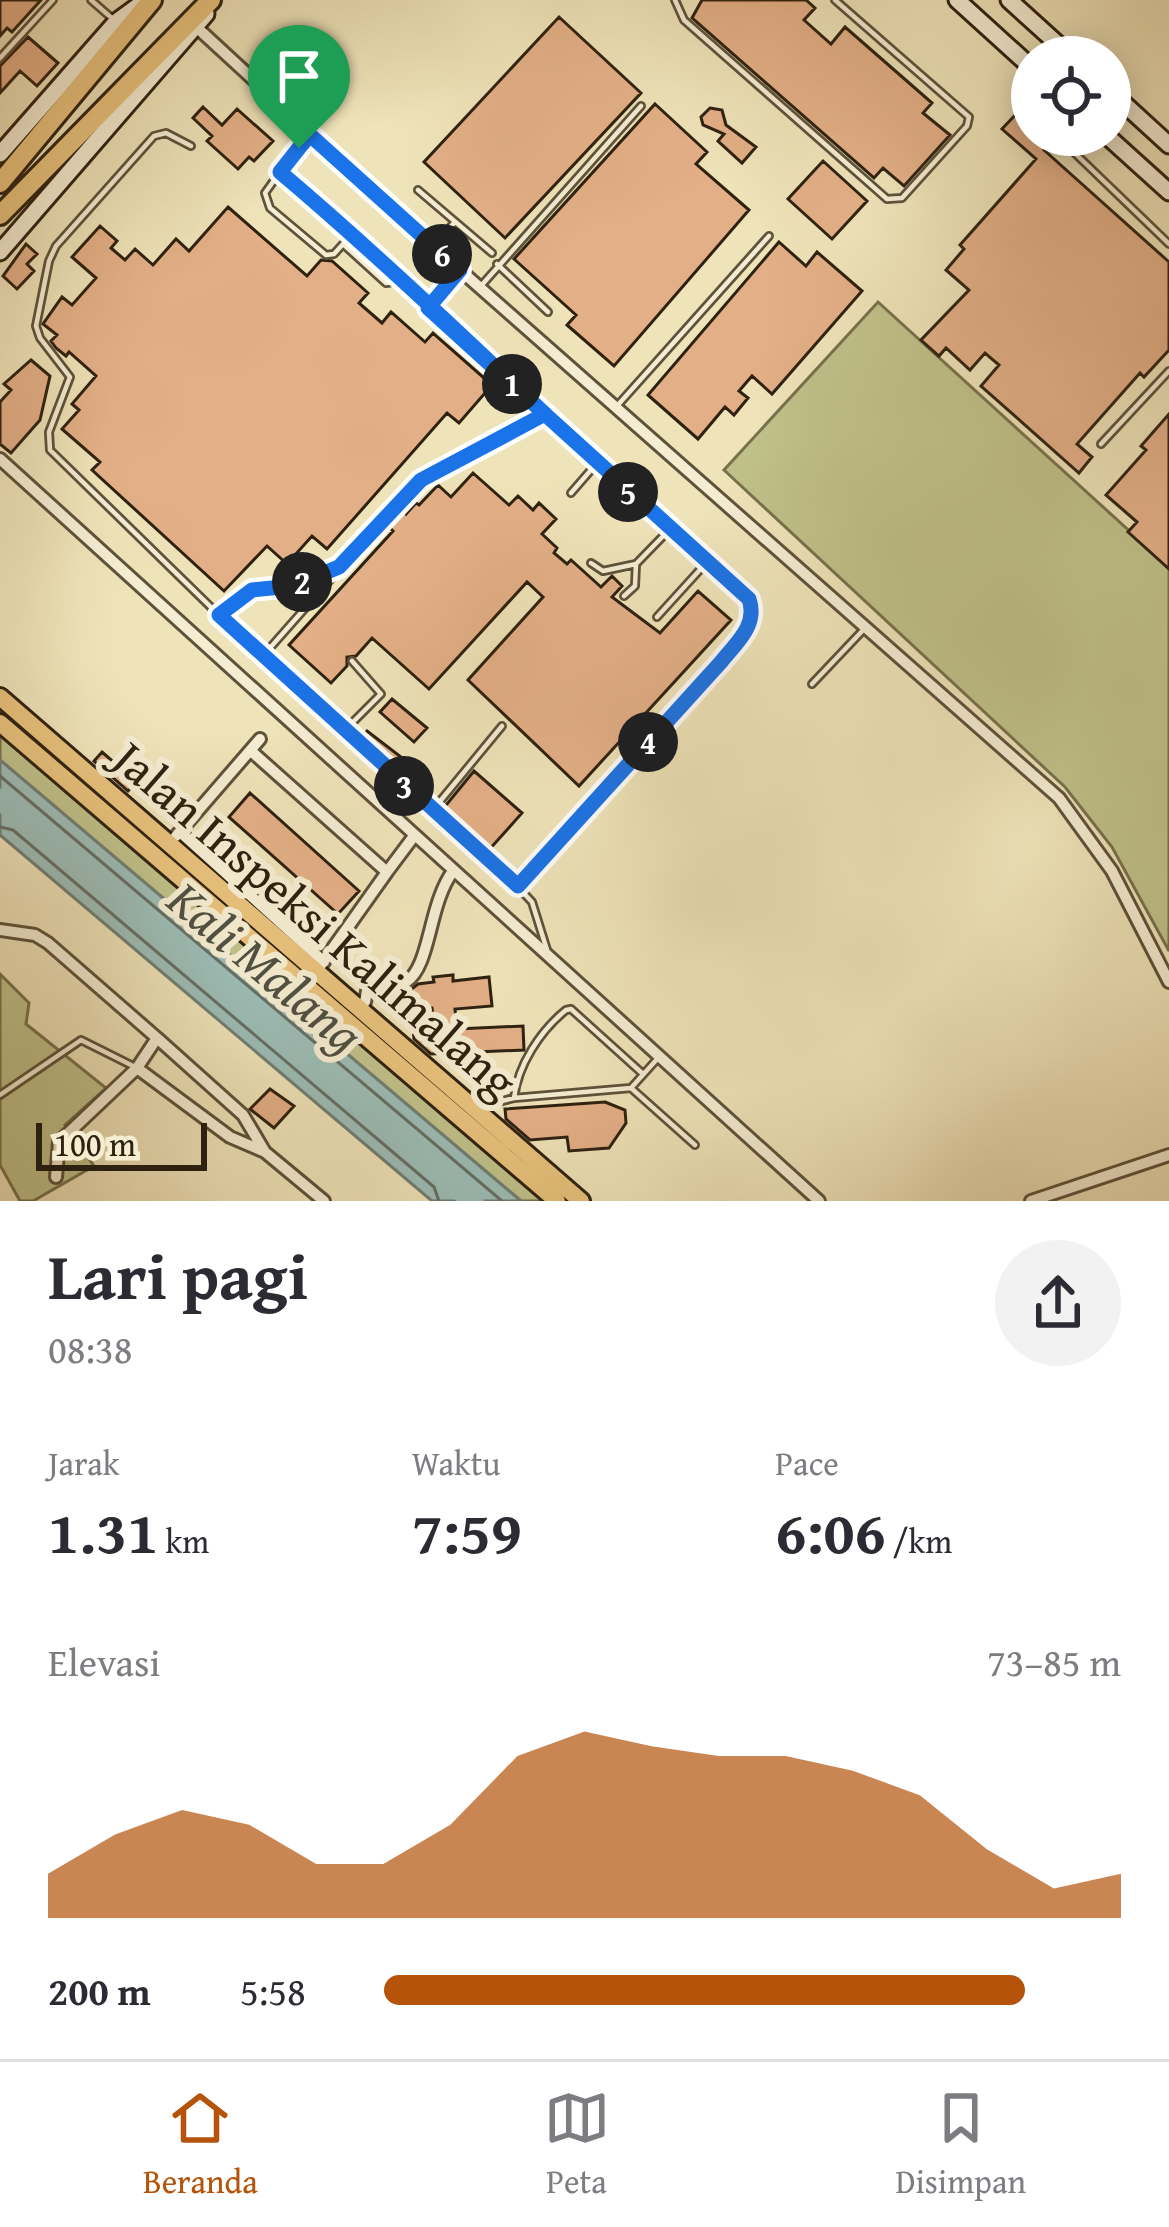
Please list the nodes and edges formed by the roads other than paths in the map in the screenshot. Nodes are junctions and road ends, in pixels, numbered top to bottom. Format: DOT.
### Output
graph roads {
  1 [pos="52,0"];
  2 [pos="92,0"];
  3 [pos="149,0"];
  4 [pos="213,0"];
  5 [pos="675,0"];
  6 [pos="835,0"];
  7 [pos="957,0"];
  8 [pos="1009,0"];
  9 [pos="116,22"];
  10 [pos="193,24"];
  11 [pos="1049,36"];
  12 [pos="1011,49"];
  13 [pos="0,58"];
  14 [pos="641,106"];
  15 [pos="1131,110"];
  16 [pos="310,135"];
  17 [pos="1169,145"];
  18 [pos="191,146"];
  19 [pos="0,154"];
  20 [pos="1078,156"];
  21 [pos="1129,156"];
  22 [pos="280,172"];
  23 [pos="0,183"];
  24 [pos="418,190"];
  25 [pos="1169,192"];
  26 [pos="0,215"];
  27 [pos="454,223"];
  28 [pos="351,234"];
  29 [pos="769,236"];
  30 [pos="343,244"];
  31 [pos="1169,244"];
  32 [pos="433,246"];
  33 [pos="0,253"];
  34 [pos="491,254"];
  35 [pos="497,264"];
  36 [pos="460,270"];
  37 [pos="399,281"];
  38 [pos="480,287"];
  39 [pos="428,308"];
  40 [pos="548,311"];
  41 [pos="1169,370"];
  42 [pos="617,406"];
  43 [pos="545,414"];
  44 [pos="1101,444"];
  45 [pos="0,459"];
  46 [pos="597,463"];
  47 [pos="571,493"];
  48 [pos="669,530"];
  49 [pos="707,562"];
  50 [pos="591,563"];
  51 [pos="636,564"];
  52 [pos="339,567"];
  53 [pos="624,596"];
  54 [pos="299,613"];
  55 [pos="219,615"];
  56 [pos="657,616"];
  57 [pos="310,623"];
  58 [pos="866,627"];
  59 [pos="262,657"];
  60 [pos="352,661"];
  61 [pos="812,684"];
  62 [pos="0,697"];
  63 [pos="0,722"];
  64 [pos="502,726"];
  65 [pos="344,732"];
  66 [pos="260,739"];
  67 [pos="251,751"];
  68 [pos="432,811"];
  69 [pos="415,836"];
  70 [pos="174,838"];
  71 [pos="453,871"];
  72 [pos="387,872"];
  73 [pos="518,886"];
  74 [pos="0,930"];
  75 [pos="549,960"];
  76 [pos="320,967"];
  77 [pos="1169,982"];
  78 [pos="358,1008"];
  79 [pos="157,1038"];
  80 [pos="659,1057"];
  81 [pos="137,1068"];
  82 [pos="644,1074"];
  83 [pos="631,1088"];
  84 [pos="0,1095"];
  85 [pos="514,1098"];
  86 [pos="470,1114"];
  87 [pos="695,1145"];
  88 [pos="265,1152"];
  89 [pos="1169,1155"];
  90 [pos="56,1177"];
  91 [pos="324,1201"];
  92 [pos="557,1201"];
  93 [pos="581,1201"];
  94 [pos="819,1201"];
  95 [pos="1031,1201"];
  1 -- 13 [label="lane"];
  2 -- 9 [label="lane"];
  3 -- 9 [label="main road"];
  3 -- 23 [label="highway"];
  4 -- 10 [label="highway"];
  5 -- 6 [label="lane"];
  7 -- 12 [label="main road"];
  8 -- 11 [label="main road"];
  9 -- 19 [label="main road"];
  10 -- 16 [label="street"];
  10 -- 26 [label="highway"];
  10 -- 33 [label="main road"];
  14 -- 35 [label="lane"];
  15 -- 17 [label="main road"];
  16 -- 22 [label="lane"];
  16 -- 32 [label="street"];
  18 -- 55 [label="lane"];
  20 -- 31 [label="lane"];
  21 -- 25 [label="main road"];
  22 -- 28 [label="lane"];
  22 -- 30 [label="lane"];
  24 -- 27 [label="lane"];
  27 -- 32 [label="lane"];
  27 -- 34 [label="lane"];
  28 -- 30 [label="lane"];
  28 -- 37 [label="lane"];
  29 -- 42 [label="lane"];
  30 -- 37 [label="lane"];
  32 -- 36 [label="street"];
  35 -- 38 [label="lane"];
  35 -- 40 [label="lane"];
  36 -- 38 [label="street"];
  36 -- 39 [label="lane"];
  37 -- 39 [label="lane"];
  38 -- 42 [label="street"];
  39 -- 43 [label="lane"];
  41 -- 44 [label="lane"];
  42 -- 58 [label="street"];
  43 -- 46 [label="lane"];
  43 -- 52 [label="lane"];
  45 -- 69 [label="street"];
  46 -- 47 [label="lane"];
  46 -- 48 [label="lane"];
  48 -- 49 [label="lane"];
  48 -- 51 [label="lane"];
  49 -- 56 [label="lane"];
  49 -- 73 [label="lane"];
  50 -- 51 [label="lane"];
  51 -- 53 [label="lane"];
  52 -- 54 [label="lane"];
  52 -- 55 [label="lane"];
  54 -- 57 [label="lane"];
  54 -- 59 [label="lane"];
  55 -- 59 [label="lane"];
  58 -- 61 [label="lane"];
  58 -- 77 [label="street"];
  59 -- 65 [label="lane"];
  60 -- 65 [label="lane"];
  62 -- 70 [label="main road, Jalan Inspeksi Kalimalang"];
  63 -- 86 [label="main road, Jalan Inspeksi Kalimalang"];
  64 -- 68 [label="lane"];
  65 -- 68 [label="lane"];
  66 -- 67 [label="street"];
  67 -- 70 [label="street"];
  67 -- 72 [label="street"];
  68 -- 73 [label="lane"];
  69 -- 71 [label="street"];
  69 -- 72 [label="street"];
  70 -- 76 [label="main road, Jalan Inspeksi Kalimalang"];
  71 -- 75 [label="street"];
  71 -- 78 [label="street"];
  72 -- 76 [label="street"];
  73 -- 75 [label="lane"];
  74 -- 79 [label="street"];
  75 -- 80 [label="street"];
  76 -- 78 [label="main road, Jalan Inspeksi Kalimalang"];
  78 -- 86 [label="main road, Jalan Inspeksi Kalimalang"];
  79 -- 81 [label="street"];
  79 -- 88 [label="street"];
  80 -- 82 [label="lane"];
  80 -- 94 [label="street"];
  81 -- 84 [label="lane"];
  81 -- 88 [label="street"];
  81 -- 90 [label="street"];
  82 -- 83 [label="lane"];
  82 -- 85 [label="lane"];
  83 -- 85 [label="lane"];
  83 -- 87 [label="lane"];
  85 -- 86 [label="lane"];
  86 -- 92 [label="main road, Jalan Inspeksi Kalimalang"];
  86 -- 93 [label="main road, Jalan Inspeksi Kalimalang"];
  88 -- 91 [label="street"];
  89 -- 95 [label="street"];
}
